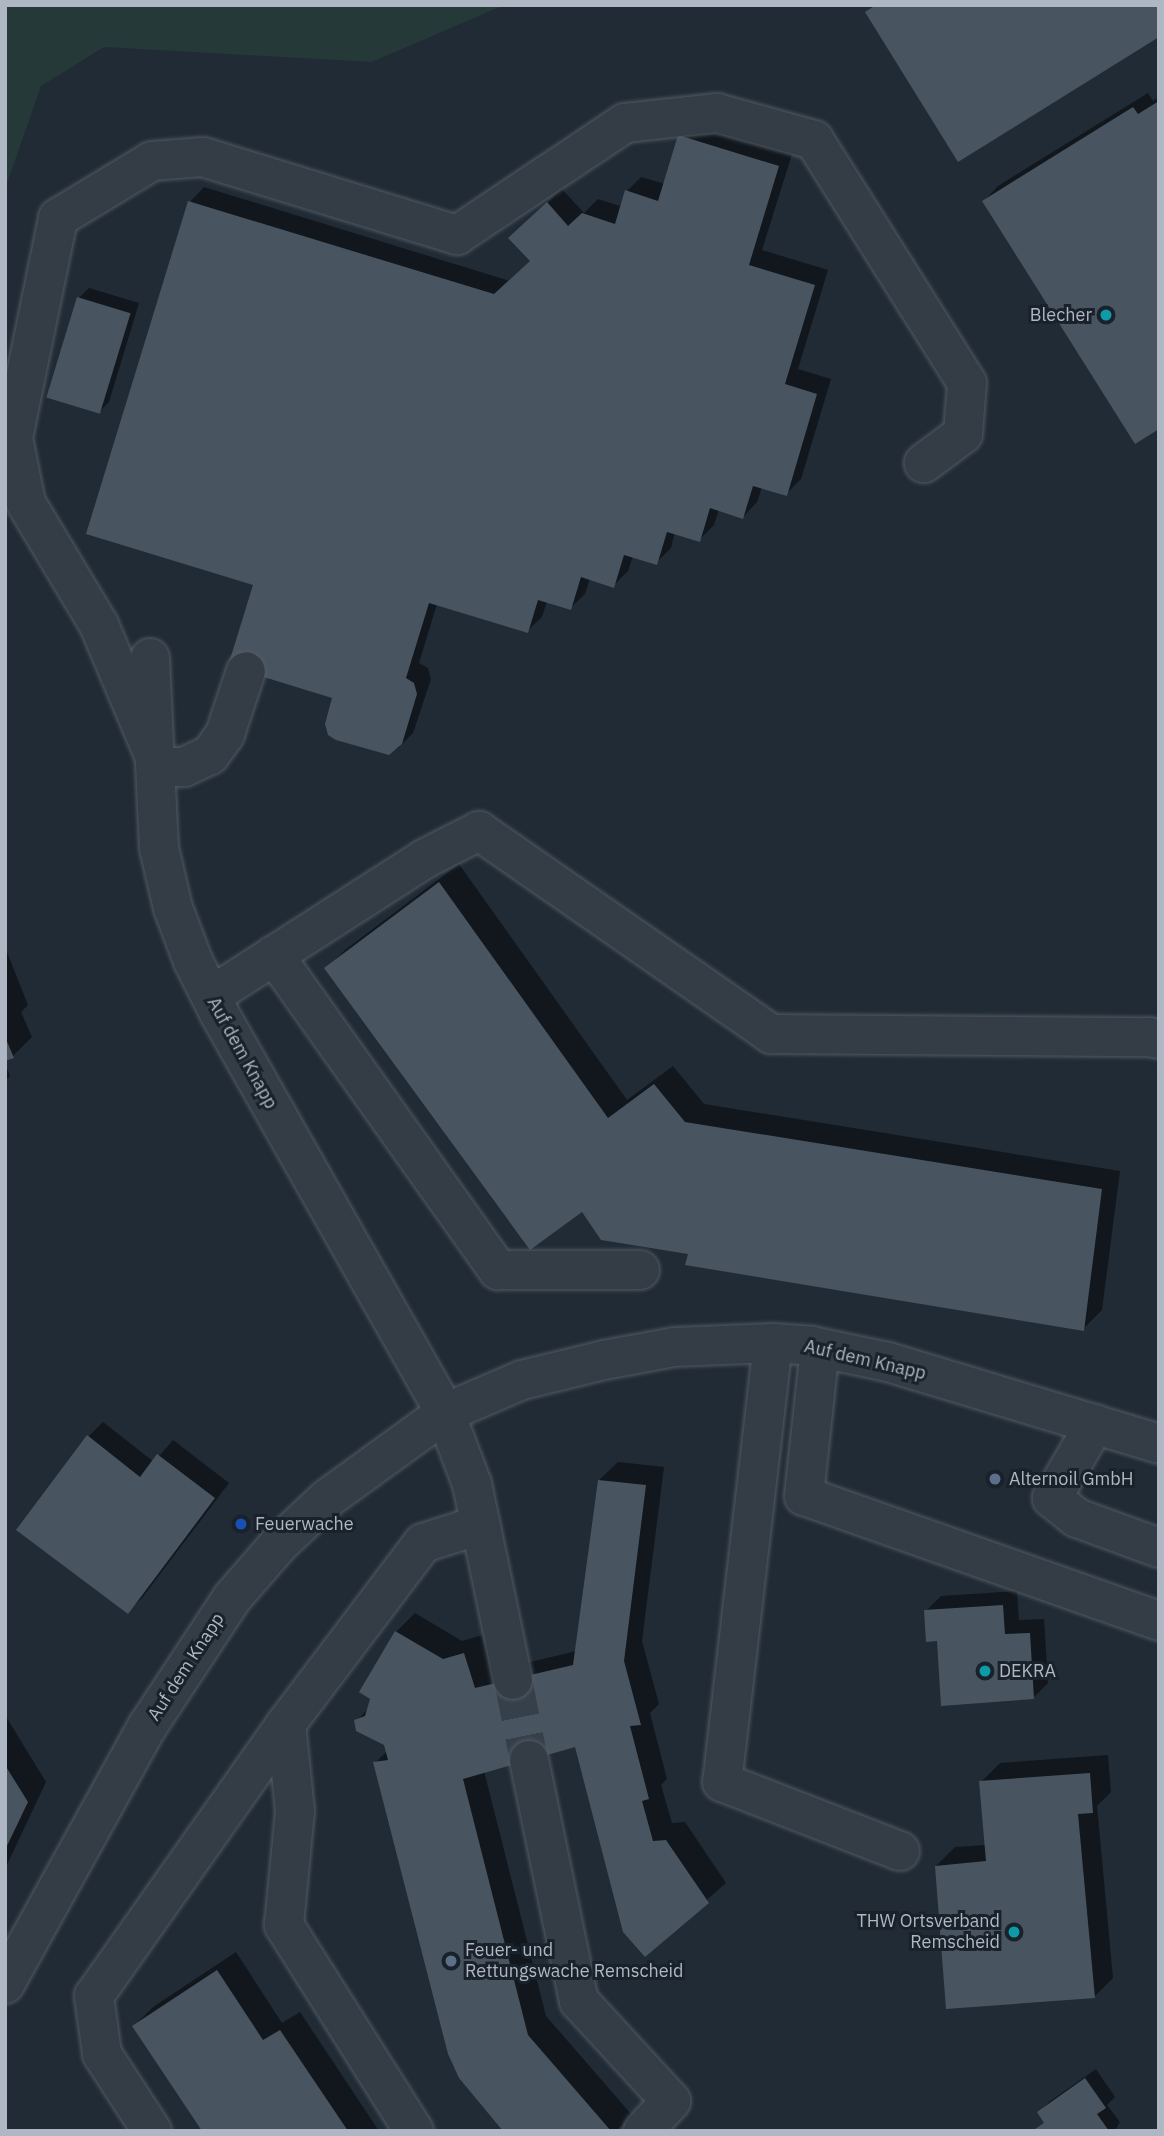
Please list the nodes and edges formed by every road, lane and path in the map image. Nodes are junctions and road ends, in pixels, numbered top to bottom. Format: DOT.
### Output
graph roads {
  1 [pos="924,463"];
  2 [pos="150,658"];
  3 [pos="246,671"];
  4 [pos="156,763"];
  5 [pos="275,955"];
  6 [pos="211,996"];
  7 [pos="1159,1039"];
  8 [pos="640,1270"];
  9 [pos="773,1343"];
  10 [pos="820,1348"];
  11 [pos="445,1413"];
  12 [pos="1095,1424"];
  13 [pos="1159,1444"];
  14 [pos="480,1525"];
  15 [pos="1159,1548"];
  16 [pos="1159,1621"];
  17 [pos="513,1680"];
  18 [pos="286,1724"];
  19 [pos="529,1760"];
  20 [pos="900,1851"];
  21 [pos="5,1984"];
  22 [pos="152,2131"];
  23 [pos="414,2131"];
  24 [pos="643,2131"];
  1 -- 4 [label="street"];
  2 -- 4 [label="street, Auf dem Knapp"];
  3 -- 4 [label="street"];
  4 -- 6 [label="street, Auf dem Knapp"];
  5 -- 6 [label="street"];
  5 -- 7 [label="street"];
  5 -- 8 [label="street"];
  6 -- 11 [label="street, Auf dem Knapp"];
  9 -- 10 [label="street, Auf dem Knapp"];
  9 -- 11 [label="street, Auf dem Knapp"];
  9 -- 20 [label="street"];
  10 -- 12 [label="street, Auf dem Knapp"];
  10 -- 16 [label="street"];
  11 -- 14 [label="street"];
  11 -- 21 [label="street, Auf dem Knapp"];
  12 -- 13 [label="street, Auf dem Knapp"];
  12 -- 15 [label="street"];
  14 -- 17 [label="street"];
  14 -- 18 [label="street"];
  18 -- 22 [label="street"];
  18 -- 23 [label="street"];
  19 -- 24 [label="street"];
}
